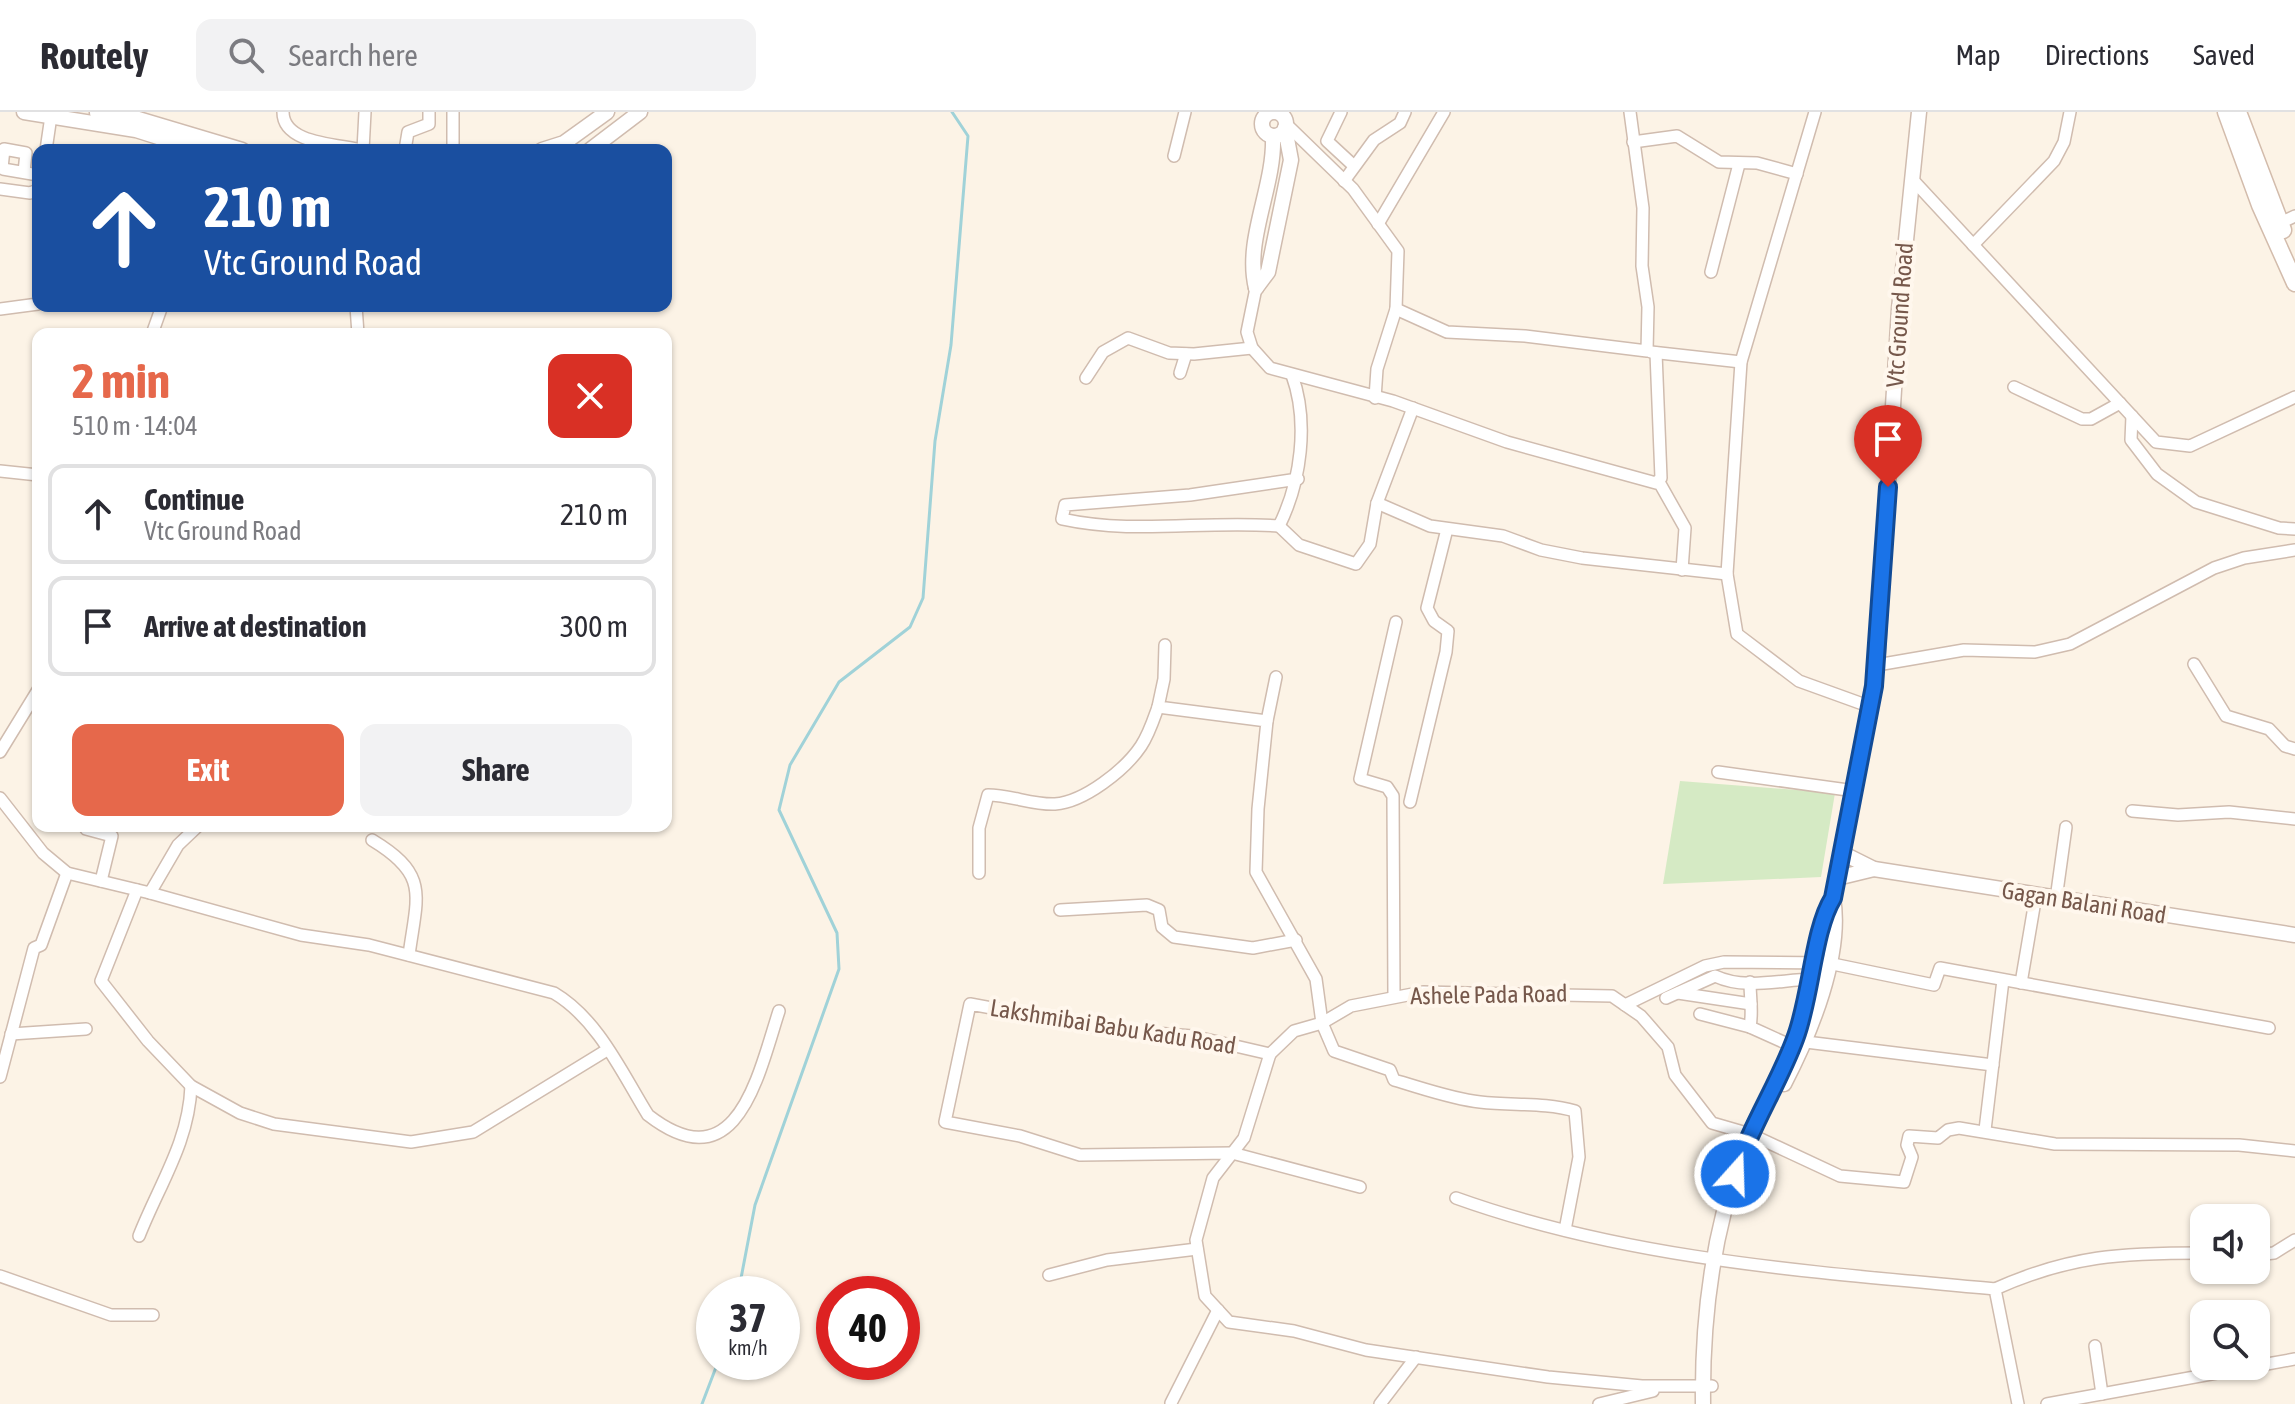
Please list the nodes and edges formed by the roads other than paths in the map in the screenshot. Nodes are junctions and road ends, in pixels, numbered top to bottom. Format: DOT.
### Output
graph roads {
  1 [pos="24,112"];
  2 [pos="283,112"];
  3 [pos="365,112"];
  4 [pos="429,112"];
  5 [pos="453,112"];
  6 [pos="607,112"];
  7 [pos="640,112"];
  8 [pos="1185,112"];
  9 [pos="1250,112"];
  10 [pos="1341,112"];
  11 [pos="1405,112"];
  12 [pos="1444,112"];
  13 [pos="1630,112"];
  14 [pos="1815,112"];
  15 [pos="1919,112"];
  16 [pos="2070,112"];
  17 [pos="2226,112"];
  18 [pos="2238,112"];
  19 [pos="98,115"];
  20 [pos="51,116"];
  21 [pos="1281,123"];
  22 [pos="176,136"];
  23 [pos="1633,142"];
  24 [pos="47,144"];
  25 [pos="189,144"];
  26 [pos="214,144"];
  27 [pos="335,144"];
  28 [pos="362,144"];
  29 [pos="406,144"];
  30 [pos="453,144"];
  31 [pos="561,144"];
  32 [pos="598,144"];
  33 [pos="1174,156"];
  34 [pos="1739,164"];
  35 [pos="1354,166"];
  36 [pos="24,172"];
  37 [pos="32,174"];
  38 [pos="1797,174"];
  39 [pos="1912,179"];
  40 [pos="1344,181"];
  41 [pos="0,189"];
  42 [pos="32,192"];
  43 [pos="2287,220"];
  44 [pos="1378,224"];
  45 [pos="1973,245"];
  46 [pos="2295,257"];
  47 [pos="1711,272"];
  48 [pos="2295,283"];
  49 [pos="1256,288"];
  50 [pos="32,305"];
  51 [pos="0,309"];
  52 [pos="1396,309"];
  53 [pos="1252,348"];
  54 [pos="1652,352"];
  55 [pos="1186,354"];
  56 [pos="1741,362"];
  57 [pos="1180,373"];
  58 [pos="1292,375"];
  59 [pos="1086,378"];
  60 [pos="2014,387"];
  61 [pos="2295,397"];
  62 [pos="1375,398"];
  63 [pos="2120,403"];
  64 [pos="1413,408"];
  65 [pos="2132,416"];
  66 [pos="0,471"];
  67 [pos="32,474"];
  68 [pos="1298,479"];
  69 [pos="1659,482"];
  70 [pos="1377,503"];
  71 [pos="1279,526"];
  72 [pos="1447,529"];
  73 [pos="2295,529"];
  74 [pos="2295,550"];
  75 [pos="1682,570"];
  76 [pos="1727,574"];
  77 [pos="1396,622"];
  78 [pos="1165,645"];
  79 [pos="2194,664"];
  80 [pos="1877,665"];
  81 [pos="1276,677"];
  82 [pos="32,700"];
  83 [pos="1158,707"];
  84 [pos="1871,707"];
  85 [pos="1267,721"];
  86 [pos="2295,749"];
  87 [pos="0,752"];
  88 [pos="1718,772"];
  89 [pos="1855,791"];
  90 [pos="0,798"];
  91 [pos="1410,802"];
  92 [pos="2132,811"];
  93 [pos="2295,819"];
  94 [pos="2066,827"];
  95 [pos="97,832"];
  96 [pos="192,832"];
  97 [pos="372,840"];
  98 [pos="1842,853"];
  99 [pos="1874,869"];
  100 [pos="67,873"];
  101 [pos="979,873"];
  102 [pos="1837,878"];
  103 [pos="101,881"];
  104 [pos="137,890"];
  105 [pos="150,893"];
  106 [pos="2036,895"];
  107 [pos="2056,899"];
  108 [pos="1060,910"];
  109 [pos="2295,935"];
  110 [pos="1296,940"];
  111 [pos="409,955"];
  112 [pos="1822,963"];
  113 [pos="1812,979"];
  114 [pos="2003,980"];
  115 [pos="1750,982"];
  116 [pos="2021,983"];
  117 [pos="1394,997"];
  118 [pos="1751,1004"];
  119 [pos="1625,1005"];
  120 [pos="779,1011"];
  121 [pos="1700,1014"];
  122 [pos="1322,1023"];
  123 [pos="1750,1027"];
  124 [pos="2269,1028"];
  125 [pos="86,1029"];
  126 [pos="11,1034"];
  127 [pos="1799,1044"];
  128 [pos="607,1050"];
  129 [pos="1270,1054"];
  130 [pos="1993,1065"];
  131 [pos="0,1077"];
  132 [pos="191,1086"];
  133 [pos="1985,1130"];
  134 [pos="1753,1135"];
  135 [pos="2295,1151"];
  136 [pos="1232,1153"];
  137 [pos="1360,1187"];
  138 [pos="1456,1198"];
  139 [pos="1565,1230"];
  140 [pos="139,1236"];
  141 [pos="2295,1240"];
  142 [pos="1197,1249"];
  143 [pos="2190,1253"];
  144 [pos="2270,1253"];
  145 [pos="1719,1262"];
  146 [pos="1049,1275"];
  147 [pos="0,1276"];
  148 [pos="1995,1289"];
  149 [pos="1218,1310"];
  150 [pos="153,1315"];
  151 [pos="2095,1346"];
  152 [pos="1416,1357"];
  153 [pos="2295,1359"];
  154 [pos="2270,1363"];
  155 [pos="2190,1378"];
  156 [pos="1673,1386"];
  157 [pos="1707,1386"];
  158 [pos="2102,1394"];
  159 [pos="1171,1403"];
  160 [pos="1380,1404"];
  161 [pos="1599,1404"];
  162 [pos="1703,1404"];
  163 [pos="1712,1404"];
  164 [pos="2018,1404"];
  165 [pos="2047,1404"];
  1 -- 20 [label="street"];
  2 -- 27 [label="street"];
  3 -- 28 [label="street"];
  4 -- 29 [label="street"];
  5 -- 30 [label="street"];
  6 -- 31 [label="street"];
  7 -- 32 [label="street"];
  8 -- 33 [label="street"];
  9 -- 21 [label="street"];
  10 -- 35 [label="street"];
  11 -- 35 [label="street"];
  12 -- 44 [label="street"];
  13 -- 23 [label="street"];
  14 -- 38 [label="street"];
  15 -- 39 [label="street, Vtc Ground Road"];
  16 -- 45 [label="street"];
  17 -- 48 [label="main road"];
  18 -- 43 [label="main road"];
  19 -- 20 [label="street"];
  19 -- 22 [label="street"];
  20 -- 24 [label="street"];
  21 -- 40 [label="street"];
  21 -- 49 [label="street"];
  22 -- 25 [label="street"];
  22 -- 26 [label="street"];
  23 -- 34 [label="street"];
  23 -- 54 [label="street"];
  34 -- 38 [label="street"];
  34 -- 47 [label="street"];
  35 -- 40 [label="street"];
  36 -- 37 [label="street"];
  38 -- 56 [label="street"];
  39 -- 45 [label="street"];
  39 -- 80 [label="street, Vtc Ground Road"];
  40 -- 44 [label="street"];
  41 -- 42 [label="street"];
  43 -- 46 [label="main road"];
  44 -- 52 [label="street"];
  45 -- 63 [label="street"];
  49 -- 53 [label="street"];
  50 -- 51 [label="street"];
  52 -- 54 [label="street"];
  52 -- 62 [label="street"];
  53 -- 55 [label="street"];
  53 -- 58 [label="street"];
  54 -- 56 [label="street"];
  54 -- 69 [label="street"];
  55 -- 57 [label="street"];
  55 -- 59 [label="street"];
  56 -- 76 [label="street"];
  58 -- 62 [label="street"];
  58 -- 68 [label="street"];
  60 -- 63 [label="street"];
  61 -- 65 [label="street"];
  62 -- 64 [label="street"];
  63 -- 65 [label="street"];
  64 -- 69 [label="street"];
  64 -- 70 [label="street"];
  65 -- 73 [label="street"];
  66 -- 67 [label="street"];
  68 -- 71 [label="street"];
  68 -- 71 [label="street"];
  69 -- 75 [label="street"];
  70 -- 71 [label="street"];
  70 -- 72 [label="street"];
  72 -- 75 [label="street"];
  72 -- 91 [label="street"];
  74 -- 80 [label="street"];
  75 -- 76 [label="street"];
  76 -- 84 [label="street"];
  77 -- 117 [label="street"];
  78 -- 83 [label="street"];
  79 -- 86 [label="street"];
  80 -- 84 [label="street, Vtc Ground Road"];
  81 -- 85 [label="street"];
  82 -- 87 [label="street"];
  83 -- 85 [label="street"];
  83 -- 101 [label="street"];
  84 -- 89 [label="street, Vtc Ground Road"];
  85 -- 110 [label="street"];
  88 -- 89 [label="street"];
  89 -- 98 [label="street, Vtc Ground Road"];
  90 -- 100 [label="street"];
  92 -- 93 [label="street"];
  94 -- 107 [label="street"];
  95 -- 103 [label="street"];
  96 -- 105 [label="street"];
  97 -- 111 [label="street"];
  98 -- 99 [label="street, Gagan Balani Road"];
  98 -- 102 [label="street, Vtc Ground Road"];
  99 -- 102 [label="street, Gagan Balani Road"];
  99 -- 106 [label="street, Gagan Balani Road"];
  100 -- 103 [label="street"];
  100 -- 126 [label="street"];
  102 -- 112 [label="street, Vtc Ground Road"];
  103 -- 104 [label="street"];
  104 -- 105 [label="street"];
  104 -- 132 [label="street"];
  105 -- 111 [label="street"];
  106 -- 107 [label="street, Gagan Balani Road"];
  106 -- 116 [label="street"];
  107 -- 109 [label="street, Gagan Balani Road"];
  108 -- 110 [label="street"];
  110 -- 122 [label="street"];
  111 -- 128 [label="street"];
  112 -- 113 [label="street"];
  112 -- 114 [label="street"];
  112 -- 119 [label="street"];
  112 -- 127 [label="street"];
  113 -- 115 [label="street"];
  113 -- 127 [label="street"];
  114 -- 116 [label="street"];
  114 -- 130 [label="street"];
  115 -- 118 [label="street"];
  115 -- 118 [label="street"];
  116 -- 124 [label="street"];
  117 -- 119 [label="street, Ashele Pada Road"];
  117 -- 122 [label="street, Ashele Pada Road"];
  118 -- 123 [label="street"];
  119 -- 134 [label="street"];
  120 -- 128 [label="street"];
  121 -- 123 [label="street"];
  122 -- 129 [label="street, Ashele Pada Road"];
  122 -- 139 [label="street"];
  123 -- 127 [label="street"];
  125 -- 126 [label="street"];
  126 -- 131 [label="street"];
  127 -- 130 [label="street"];
  127 -- 134 [label="street"];
  128 -- 132 [label="street"];
  129 -- 136 [label="street, Lakshmibai Babu Kadu Road"];
  129 -- 136 [label="street, Lakshmibai Babu Kadu Road"];
  130 -- 133 [label="street"];
  132 -- 140 [label="street"];
  133 -- 134 [label="street"];
  133 -- 135 [label="street"];
  134 -- 145 [label="street"];
  136 -- 137 [label="street"];
  136 -- 142 [label="street, Lakshmibai Babu Kadu Road"];
  138 -- 139 [label="street"];
  139 -- 145 [label="street"];
  141 -- 144 [label="street"];
  142 -- 146 [label="street"];
  142 -- 149 [label="street, Lakshmibai Babu Kadu Road"];
  143 -- 148 [label="street"];
  145 -- 148 [label="street"];
  145 -- 157 [label="street"];
  147 -- 150 [label="street"];
  148 -- 164 [label="street"];
  149 -- 152 [label="street"];
  149 -- 159 [label="street"];
  151 -- 158 [label="street"];
  152 -- 156 [label="street"];
  152 -- 160 [label="street"];
  153 -- 154 [label="street"];
  155 -- 158 [label="street"];
  156 -- 157 [label="street"];
  156 -- 161 [label="street"];
  157 -- 162 [label="street"];
  157 -- 163 [label="street"];
  158 -- 165 [label="street"];
}
